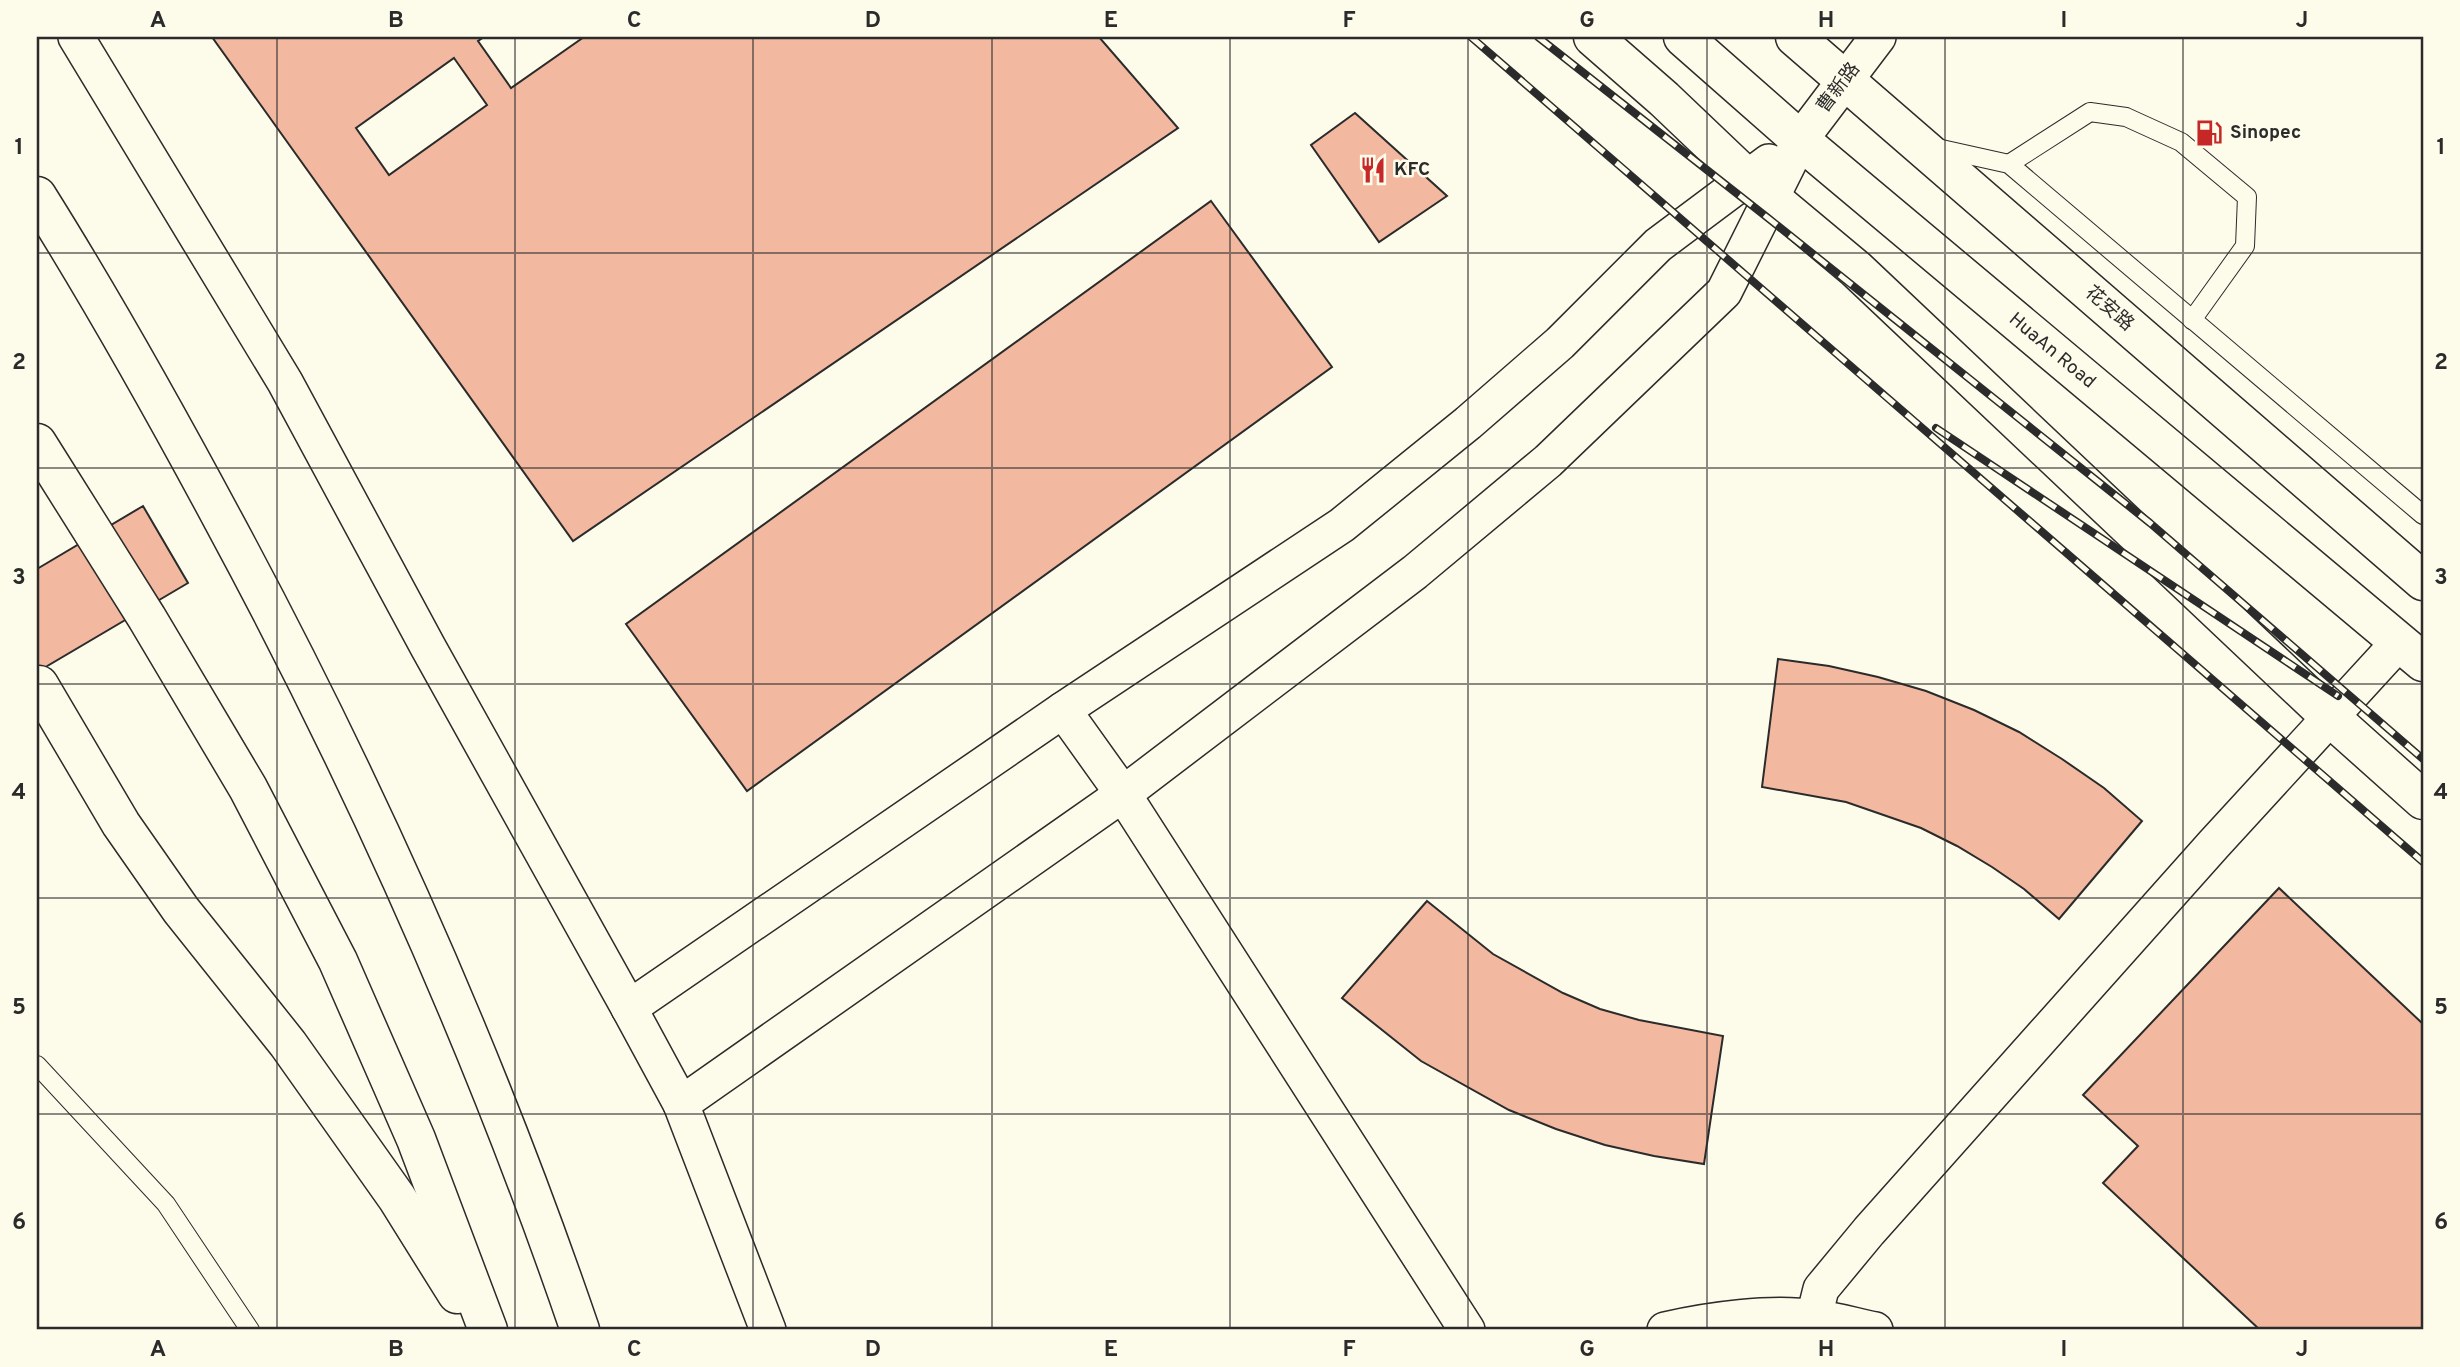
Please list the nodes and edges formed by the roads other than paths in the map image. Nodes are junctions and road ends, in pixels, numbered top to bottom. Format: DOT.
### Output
graph roads {
  1 [pos="76,37"];
  2 [pos="1593,37"];
  3 [pos="1683,37"];
  4 [pos="1795,37"];
  5 [pos="1878,37"];
  6 [pos="1846,80"];
  7 [pos="1800,139"];
  8 [pos="1919,144"];
  9 [pos="2009,164"];
  10 [pos="1759,188"];
  11 [pos="37,196"];
  12 [pos="2192,320"];
  13 [pos="37,443"];
  14 [pos="2423,514"];
  15 [pos="2423,581"];
  16 [pos="2407,656"];
  17 [pos="39,685"];
  18 [pos="1063,710"];
  19 [pos="2330,718"];
  20 [pos="1123,794"];
  21 [pos="2423,800"];
  22 [pos="629,1008"];
  23 [pos="37,1065"];
  24 [pos="681,1104"];
  25 [pos="1814,1317"];
  26 [pos="250,1330"];
  27 [pos="479,1330"];
  28 [pos="488,1330"];
  29 [pos="580,1330"];
  30 [pos="768,1330"];
  31 [pos="1466,1330"];
  32 [pos="1665,1330"];
  33 [pos="1875,1330"];
  1 -- 22 [label="street"];
  2 -- 10 [label="highway"];
  3 -- 7 [label="highway, HuaAn Road"];
  4 -- 6 [label="highway, 花安路"];
  5 -- 6 [label="street, 曹新路"];
  6 -- 7 [label="street, 曹新路"];
  6 -- 8 [label="highway, 花安路"];
  7 -- 10 [label="street, 曹新路"];
  7 -- 16 [label="highway, HuaAn Road"];
  8 -- 9 [label="lane"];
  8 -- 15 [label="highway, 花安路"];
  9 -- 12 [label="lane"];
  9 -- 12 [label="lane"];
  10 -- 18 [label="street, 曹新路"];
  10 -- 19 [label="highway"];
  10 -- 20 [label="street"];
  11 -- 29 [label="highway"];
  12 -- 14 [label="lane"];
  13 -- 28 [label="highway"];
  16 -- 19 [label="street"];
  17 -- 27 [label="highway"];
  18 -- 20 [label="street"];
  18 -- 22 [label="street, 曹新路"];
  19 -- 21 [label="highway"];
  19 -- 25 [label="street"];
  20 -- 24 [label="street"];
  20 -- 31 [label="street"];
  22 -- 24 [label="street"];
  23 -- 26 [label="lane"];
  24 -- 30 [label="street"];
  25 -- 32 [label="street"];
  25 -- 33 [label="street"];
}
